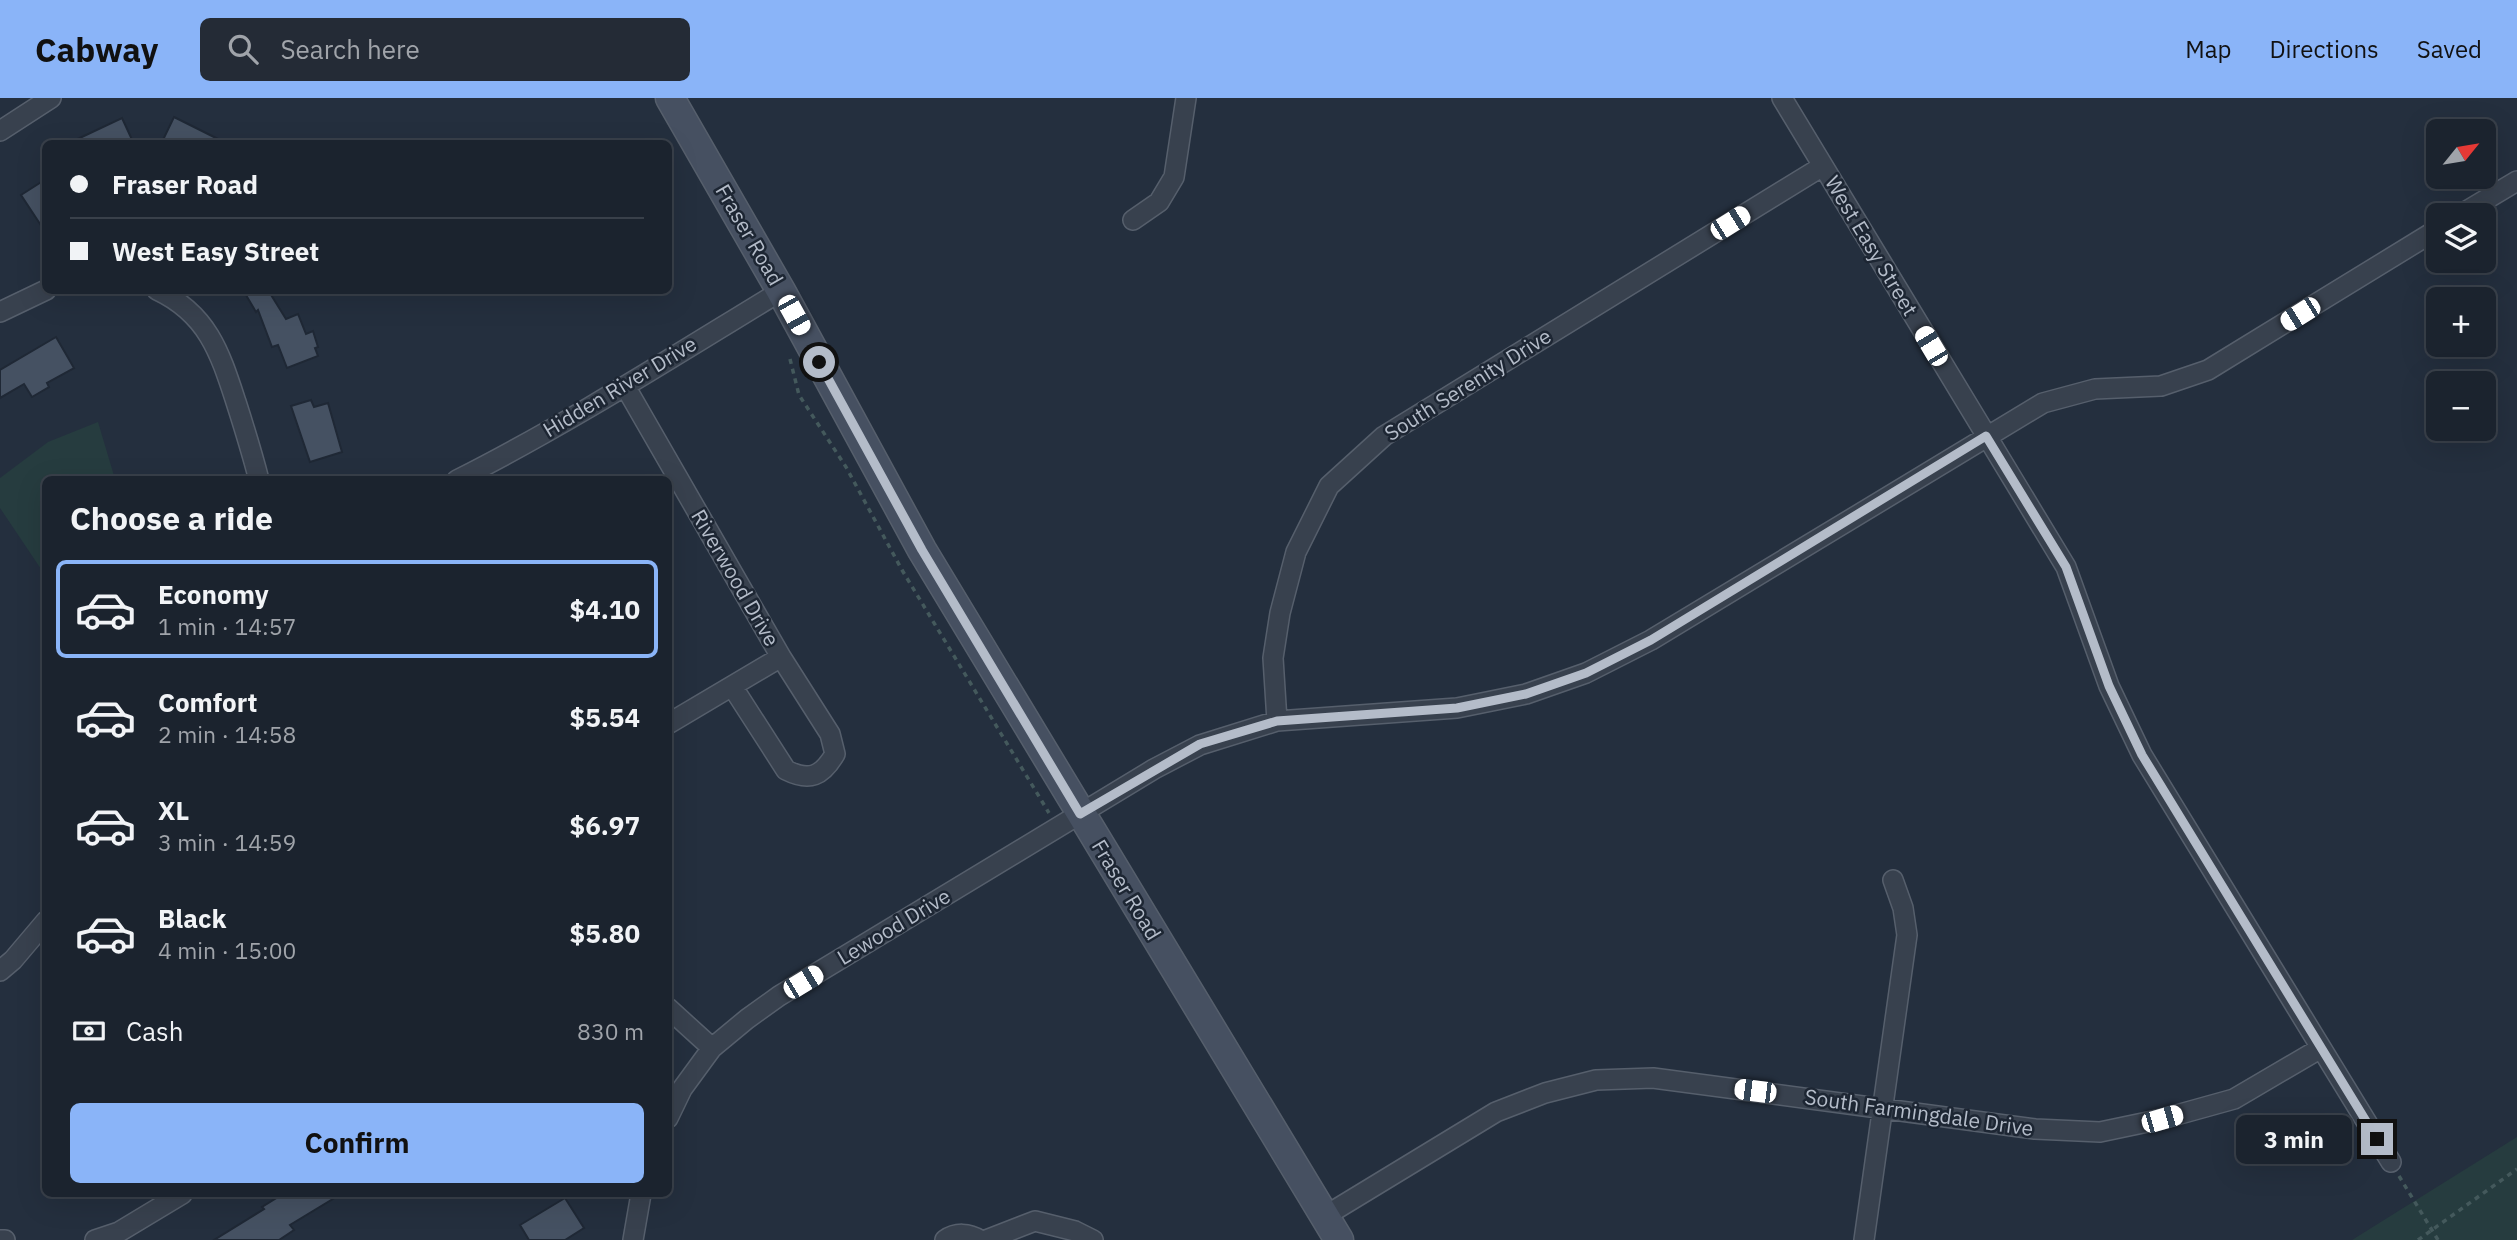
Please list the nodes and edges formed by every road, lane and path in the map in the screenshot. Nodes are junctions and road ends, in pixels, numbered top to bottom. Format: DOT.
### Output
graph roads {
  1 [pos="51,98"];
  2 [pos="1186,98"];
  3 [pos="1782,98"];
  4 [pos="673,99"];
  5 [pos="0,131"];
  6 [pos="1823,166"];
  7 [pos="2517,181"];
  8 [pos="2480,203"];
  9 [pos="1133,219"];
  10 [pos="2426,236"];
  11 [pos="781,291"];
  12 [pos="42,292"];
  13 [pos="165,294"];
  14 [pos="0,312"];
  15 [pos="625,386"];
  16 [pos="1986,436"];
  17 [pos="258,476"];
  18 [pos="465,476"];
  19 [pos="781,657"];
  20 [pos="733,686"];
  21 [pos="1277,721"];
  22 [pos="672,722"];
  23 [pos="1080,814"];
  24 [pos="1893,880"];
  25 [pos="42,926"];
  26 [pos="0,971"];
  27 [pos="672,1012"];
  28 [pos="712,1048"];
  29 [pos="2321,1048"];
  30 [pos="1884,1108"];
  31 [pos="672,1110"];
  32 [pos="2391,1162"];
  33 [pos="2517,1169"];
  34 [pos="177,1197"];
  35 [pos="641,1197"];
  36 [pos="1325,1216"];
  37 [pos="2432,1230"];
  38 [pos="0,1240"];
  39 [pos="5,1240"];
  40 [pos="95,1240"];
  41 [pos="634,1240"];
  42 [pos="945,1240"];
  43 [pos="980,1240"];
  44 [pos="986,1240"];
  45 [pos="1093,1240"];
  46 [pos="1339,1240"];
  47 [pos="1864,1240"];
  48 [pos="2418,1240"];
  49 [pos="2438,1240"];
  1 -- 5 [label="street"];
  2 -- 9 [label="street"];
  3 -- 6 [label="street, West Easy Street"];
  4 -- 11 [label="street, Fraser Road"];
  6 -- 16 [label="street, West Easy Street"];
  6 -- 21 [label="street, South Serenity Drive"];
  7 -- 8 [label="street"];
  10 -- 16 [label="street, Lewood Drive"];
  11 -- 15 [label="street, Hidden River Drive"];
  11 -- 23 [label="street, Fraser Road"];
  12 -- 14 [label="street"];
  13 -- 17 [label="street"];
  15 -- 18 [label="street, Hidden River Drive"];
  15 -- 19 [label="street, Riverwood Drive"];
  16 -- 21 [label="street, Lewood Drive"];
  16 -- 29 [label="street, West Easy Street"];
  19 -- 20 [label="street, Riverwood Drive"];
  19 -- 20 [label="street"];
  20 -- 22 [label="street, Riverwood Drive"];
  21 -- 23 [label="street, Lewood Drive"];
  23 -- 28 [label="street, Lewood Drive"];
  23 -- 36 [label="street, Fraser Road"];
  24 -- 30 [label="street"];
  25 -- 26 [label="street"];
  27 -- 28 [label="street"];
  28 -- 31 [label="street, Lewood Drive"];
  29 -- 30 [label="street, South Farmingdale Drive"];
  29 -- 32 [label="street, West Easy Street"];
  30 -- 36 [label="street, South Farmingdale Drive"];
  30 -- 47 [label="street"];
  32 -- 37 [label="path"];
  33 -- 37 [label="path"];
  34 -- 40 [label="street"];
  35 -- 41 [label="street"];
  36 -- 46 [label="street, Fraser Road"];
  37 -- 48 [label="path"];
  37 -- 49 [label="path"];
  38 -- 39 [label="street"];
  42 -- 43 [label="street"];
  44 -- 45 [label="street"];
}
